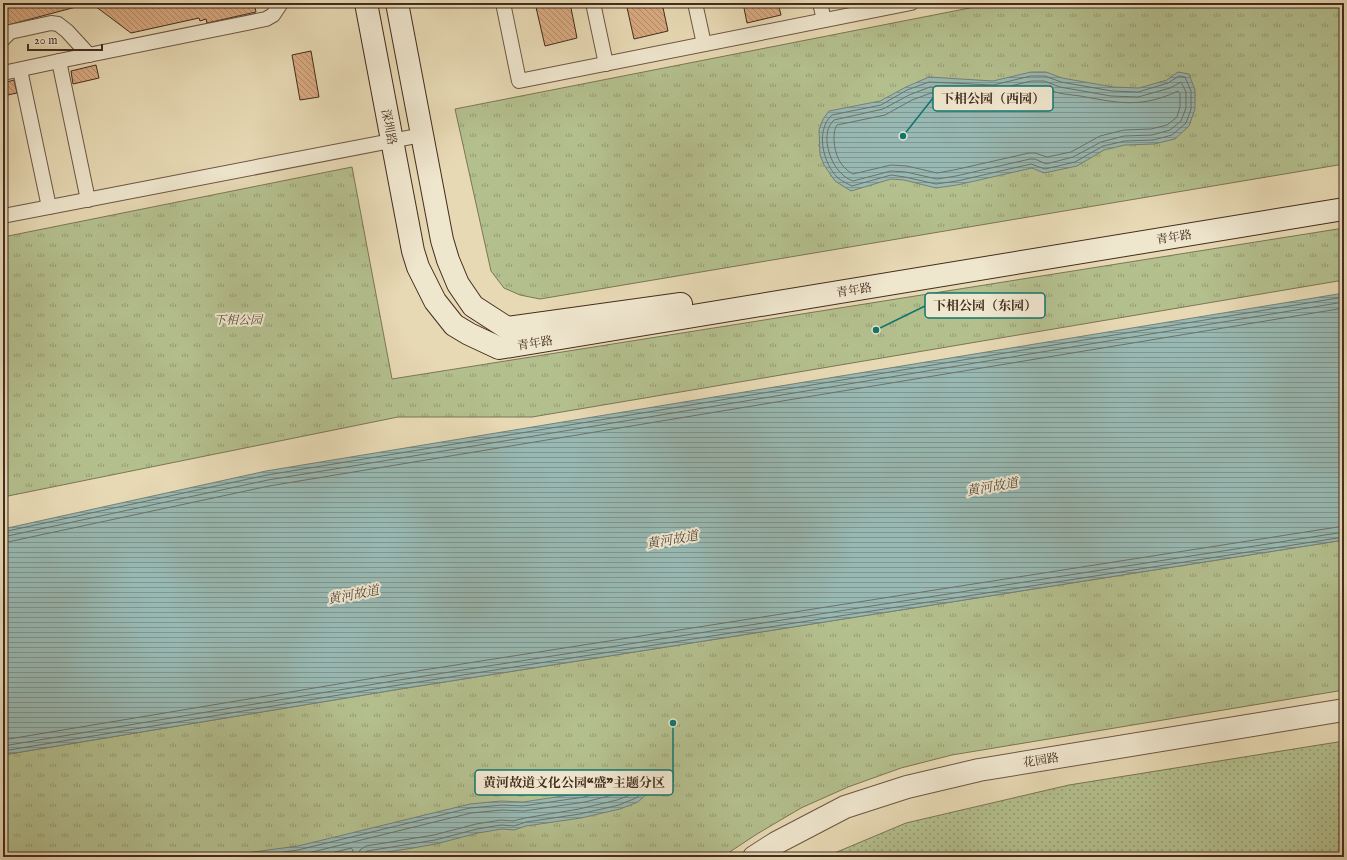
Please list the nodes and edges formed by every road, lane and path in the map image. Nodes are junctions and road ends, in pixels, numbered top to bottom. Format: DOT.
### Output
graph roads {
  1 [pos="281,3"];
  2 [pos="366,3"];
  3 [pos="397,3"];
  4 [pos="503,3"];
  5 [pos="593,3"];
  6 [pos="695,3"];
  7 [pos="820,3"];
  8 [pos="911,3"];
  9 [pos="824,20"];
  10 [pos="3,39"];
  11 [pos="704,44"];
  12 [pos="89,55"];
  13 [pos="59,61"];
  14 [pos="606,64"];
  15 [pos="20,70"];
  16 [pos="3,73"];
  17 [pos="422,135"];
  18 [pos="392,141"];
  19 [pos="1344,193"];
  20 [pos="88,200"];
  21 [pos="49,207"];
  22 [pos="1344,208"];
  23 [pos="3,216"];
  24 [pos="413,251"];
  25 [pos="1344,710"];
  26 [pos="754,857"];
  1 -- 12 [label="lane"];
  2 -- 18 [label="street, 深圳路"];
  3 -- 17 [label="street"];
  4 -- 14 [label="lane"];
  5 -- 14 [label="lane"];
  6 -- 11 [label="lane"];
  7 -- 9 [label="lane"];
  8 -- 9 [label="lane"];
  9 -- 11 [label="lane"];
  10 -- 12 [label="lane"];
  11 -- 14 [label="lane"];
  12 -- 13 [label="lane"];
  13 -- 15 [label="lane"];
  13 -- 20 [label="lane"];
  15 -- 16 [label="lane"];
  15 -- 21 [label="lane"];
  17 -- 18 [label="lane"];
  17 -- 19 [label="street, 青年路"];
  18 -- 20 [label="lane"];
  18 -- 24 [label="street, 深圳路"];
  20 -- 21 [label="lane"];
  21 -- 23 [label="lane"];
  22 -- 24 [label="street, 青年路"];
  25 -- 26 [label="street, 花园路"];
}
